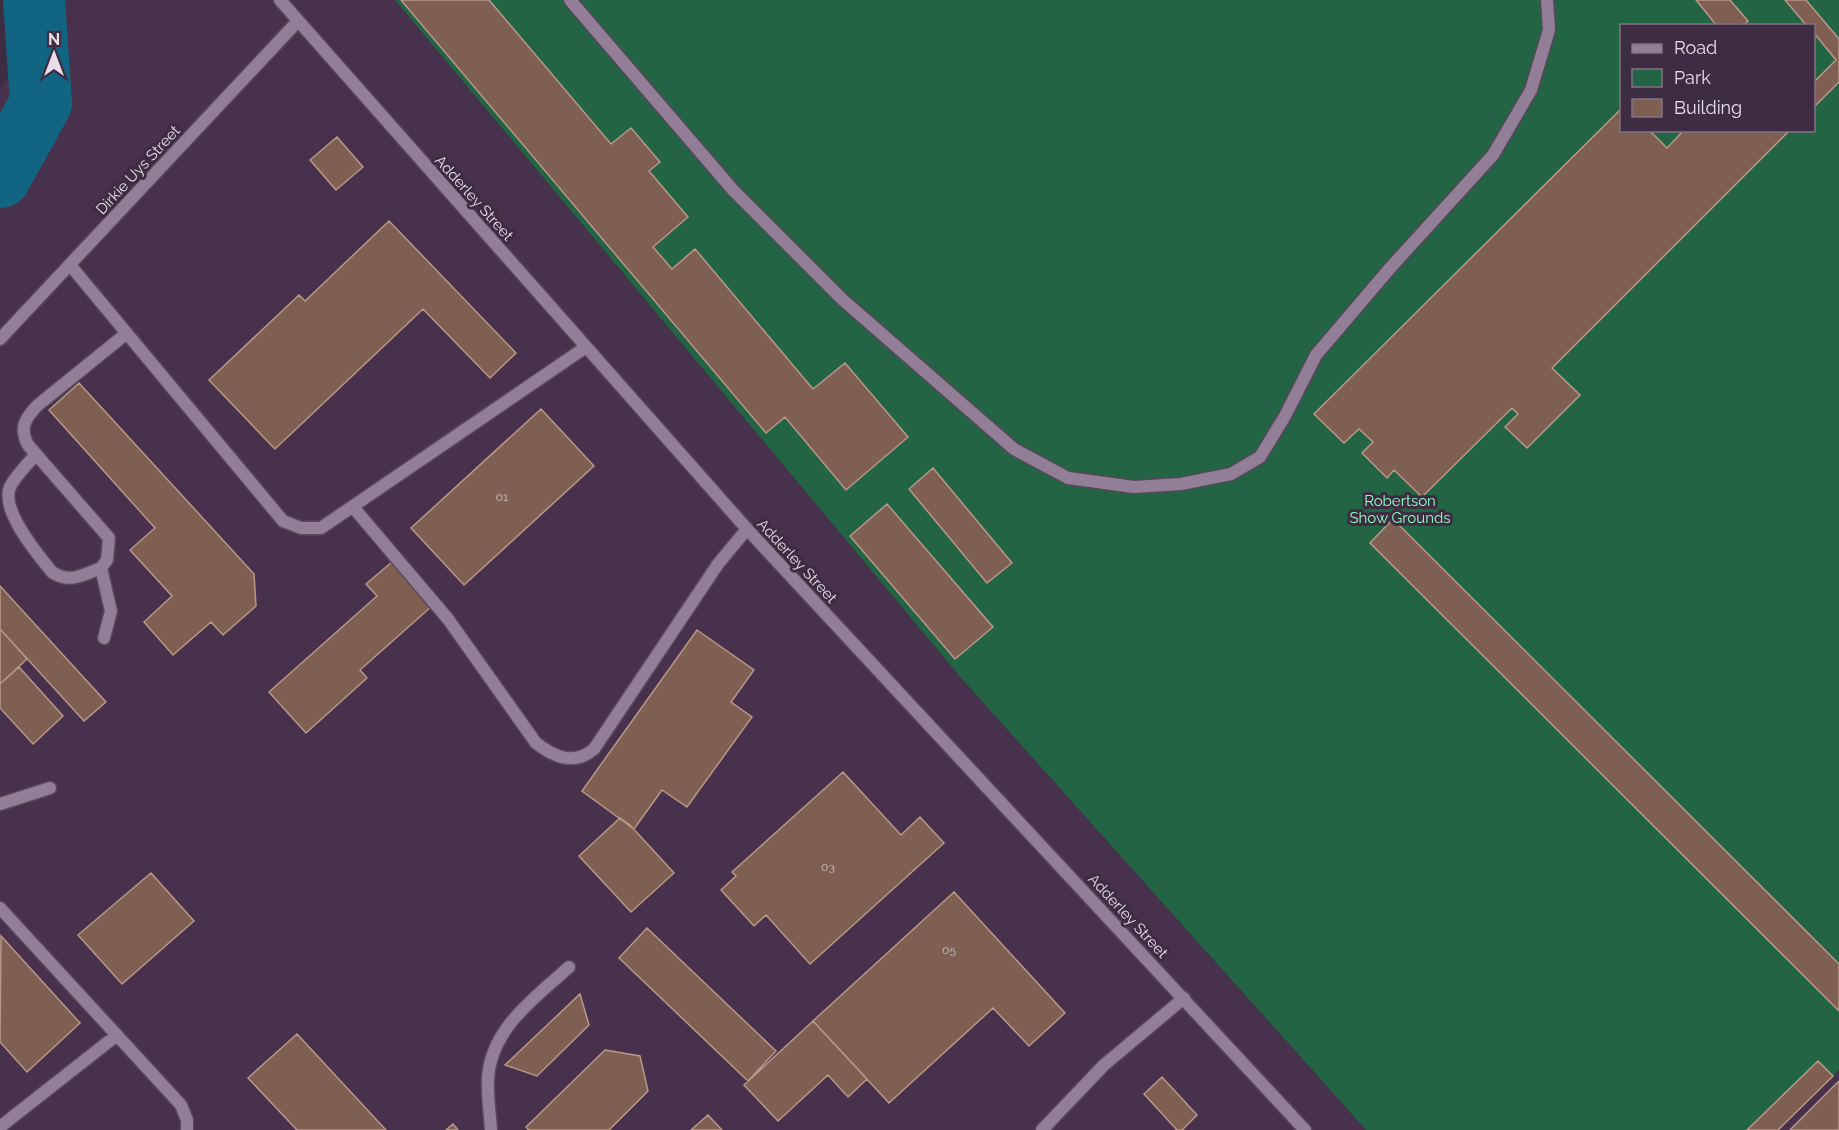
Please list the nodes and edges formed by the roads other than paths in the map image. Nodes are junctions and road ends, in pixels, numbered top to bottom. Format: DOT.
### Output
graph roads {
  1 [pos="280,0"];
  2 [pos="570,0"];
  3 [pos="1547,0"];
  4 [pos="298,21"];
  5 [pos="70,265"];
  6 [pos="127,333"];
  7 [pos="0,339"];
  8 [pos="586,347"];
  9 [pos="36,454"];
  10 [pos="353,507"];
  11 [pos="747,529"];
  12 [pos="101,568"];
  13 [pos="104,638"];
  14 [pos="50,788"];
  15 [pos="0,804"];
  16 [pos="0,908"];
  17 [pos="569,967"];
  18 [pos="1184,998"];
  19 [pos="117,1035"];
  20 [pos="0,1127"];
  21 [pos="187,1130"];
  22 [pos="491,1130"];
  23 [pos="1042,1130"];
  24 [pos="1305,1130"];
  1 -- 4 [label="street, Adderley Street"];
  2 -- 3 [label="street"];
  4 -- 5 [label="street, Dirkie Uys Street"];
  4 -- 8 [label="street, Adderley Street"];
  5 -- 6 [label="street"];
  5 -- 7 [label="street, Dirkie Uys Street"];
  6 -- 9 [label="street"];
  6 -- 10 [label="street"];
  8 -- 10 [label="street"];
  8 -- 11 [label="street, Adderley Street"];
  9 -- 12 [label="street"];
  9 -- 12 [label="street"];
  10 -- 11 [label="street"];
  11 -- 18 [label="street, Adderley Street"];
  12 -- 13 [label="street"];
  14 -- 15 [label="street"];
  16 -- 19 [label="street"];
  17 -- 22 [label="street"];
  18 -- 23 [label="street"];
  18 -- 24 [label="street, Adderley Street"];
  19 -- 20 [label="street"];
  19 -- 21 [label="street"];
}
